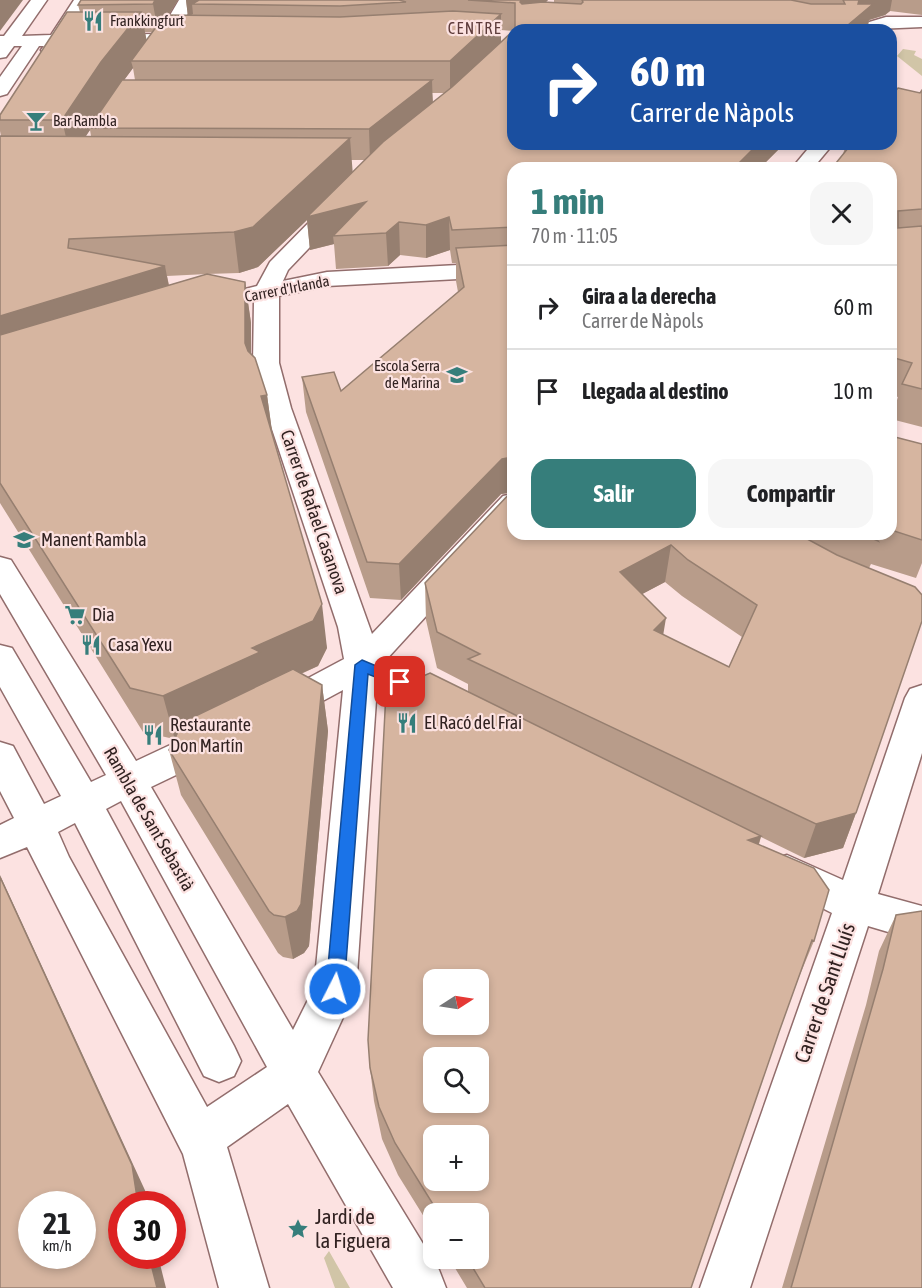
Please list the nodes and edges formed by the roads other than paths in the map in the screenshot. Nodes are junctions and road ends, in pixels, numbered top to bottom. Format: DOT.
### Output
graph roads {
  1 [pos="39,0"];
  2 [pos="82,0"];
  3 [pos="187,0"];
  4 [pos="922,22"];
  5 [pos="192,24"];
  6 [pos="882,24"];
  7 [pos="42,36"];
  8 [pos="897,37"];
  9 [pos="164,39"];
  10 [pos="205,40"];
  11 [pos="3,45"];
  12 [pos="146,65"];
  13 [pos="38,70"];
  14 [pos="0,90"];
  15 [pos="818,150"];
  16 [pos="807,162"];
  17 [pos="351,193"];
  18 [pos="507,266"];
  19 [pos="267,290"];
  20 [pos="229,301"];
  21 [pos="507,508"];
  22 [pos="0,567"];
  23 [pos="0,657"];
  24 [pos="362,665"];
  25 [pos="922,698"];
  26 [pos="471,714"];
  27 [pos="0,756"];
  28 [pos="129,782"];
  29 [pos="84,804"];
  30 [pos="37,826"];
  31 [pos="0,842"];
  32 [pos="760,858"];
  33 [pos="855,905"];
  34 [pos="922,924"];
  35 [pos="219,1061"];
  36 [pos="296,1073"];
  37 [pos="200,1139"];
  38 [pos="244,1288"];
  39 [pos="421,1288"];
  40 [pos="725,1288"];
  1 -- 11 [label="street"];
  2 -- 7 [label="street"];
  3 -- 9 [label="street"];
  4 -- 6 [label="street"];
  4 -- 8 [label="street"];
  5 -- 9 [label="street"];
  7 -- 9 [label="street"];
  7 -- 11 [label="street"];
  7 -- 13 [label="street"];
  7 -- 14 [label="street"];
  9 -- 10 [label="street"];
  9 -- 12 [label="street"];
  15 -- 16 [label="street"];
  17 -- 19 [label="street, Carrer de Rafael Casanova"];
  18 -- 19 [label="street, Carrer d'Irlanda"];
  19 -- 20 [label="street, Carrer d'Irlanda"];
  19 -- 24 [label="street, Carrer de Rafael Casanova"];
  21 -- 24 [label="street"];
  22 -- 28 [label="street, Rambla de Sant Sebastià"];
  23 -- 29 [label="street"];
  24 -- 26 [label="street"];
  24 -- 28 [label="street"];
  24 -- 36 [label="street, Carrer de Rafael Casanova"];
  25 -- 33 [label="street, Carrer de Sant Lluís"];
  27 -- 30 [label="street"];
  28 -- 29 [label="street"];
  28 -- 36 [label="street, Rambla de Sant Sebastià"];
  29 -- 30 [label="street"];
  29 -- 35 [label="street"];
  30 -- 31 [label="street"];
  30 -- 37 [label="street"];
  32 -- 33 [label="street"];
  33 -- 34 [label="street"];
  33 -- 40 [label="street, Carrer de Sant Lluís"];
  36 -- 37 [label="street"];
  36 -- 39 [label="street, Rambla de Sant Sebastià"];
  37 -- 38 [label="street"];
}
